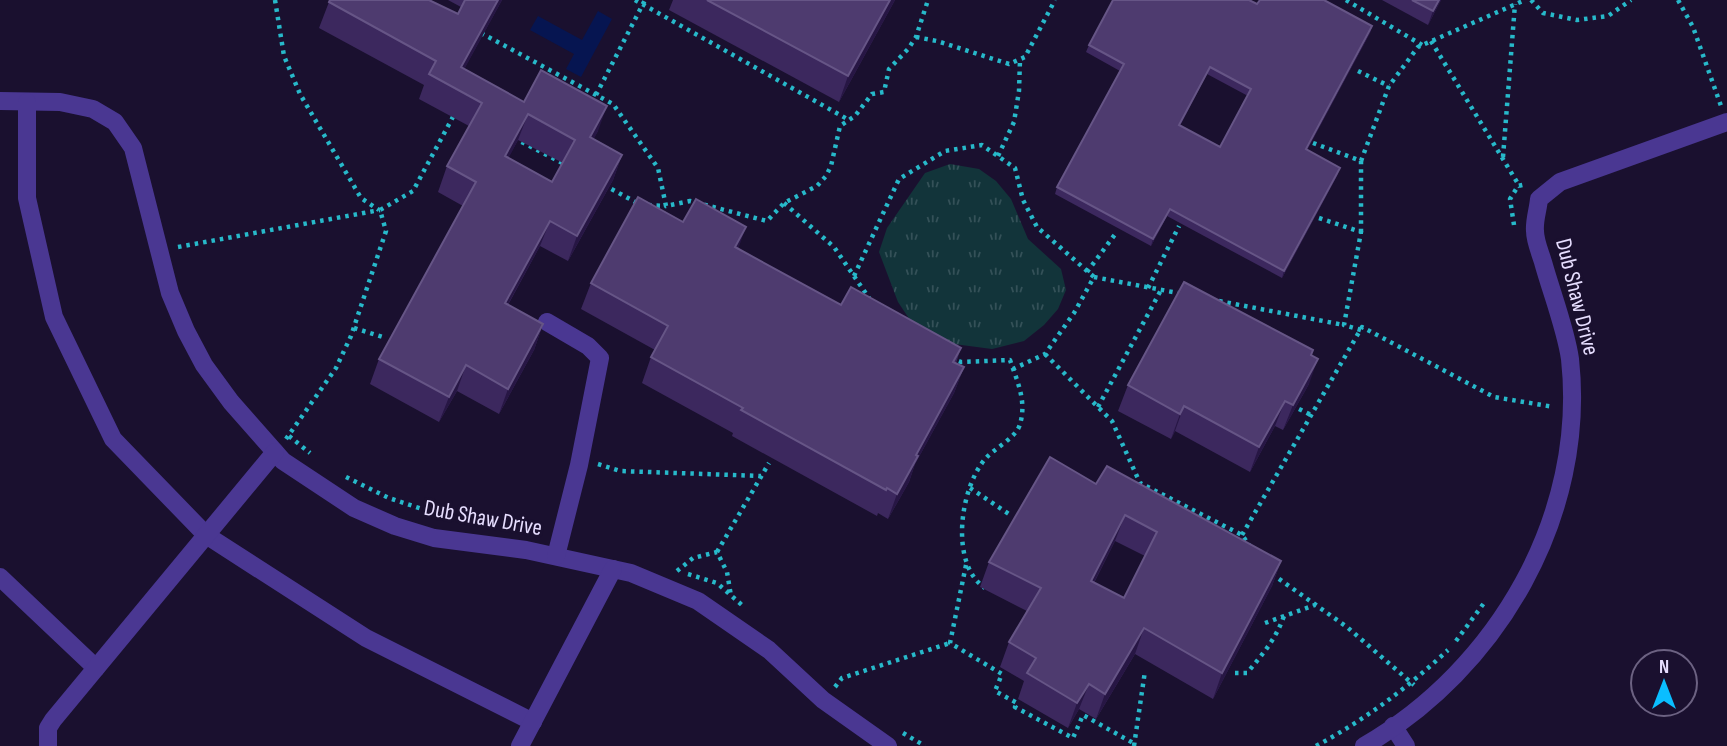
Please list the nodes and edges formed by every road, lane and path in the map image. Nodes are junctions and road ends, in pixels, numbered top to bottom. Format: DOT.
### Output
graph roads {
  1 [pos="275,0"];
  2 [pos="635,0"];
  3 [pos="928,0"];
  4 [pos="1055,0"];
  5 [pos="1346,0"];
  6 [pos="1525,0"];
  7 [pos="1531,0"];
  8 [pos="1630,0"];
  9 [pos="1678,0"];
  10 [pos="644,2"];
  11 [pos="1515,4"];
  12 [pos="916,37"];
  13 [pos="1432,41"];
  14 [pos="473,43"];
  15 [pos="1422,45"];
  16 [pos="1020,60"];
  17 [pos="1358,71"];
  18 [pos="1389,86"];
  19 [pos="596,95"];
  20 [pos="0,101"];
  21 [pos="27,102"];
  22 [pos="457,108"];
  23 [pos="1726,118"];
  24 [pos="849,120"];
  25 [pos="504,133"];
  26 [pos="1314,143"];
  27 [pos="998,156"];
  28 [pos="1503,159"];
  29 [pos="1361,161"];
  30 [pos="573,169"];
  31 [pos="597,182"];
  32 [pos="1518,186"];
  33 [pos="1535,191"];
  34 [pos="784,203"];
  35 [pos="666,206"];
  36 [pos="380,210"];
  37 [pos="1319,218"];
  38 [pos="1179,226"];
  39 [pos="1361,232"];
  40 [pos="1116,233"];
  41 [pos="1515,235"];
  42 [pos="174,248"];
  43 [pos="1087,272"];
  44 [pos="854,277"];
  45 [pos="1094,277"];
  46 [pos="1148,288"];
  47 [pos="1161,290"];
  48 [pos="1187,295"];
  49 [pos="1213,300"];
  50 [pos="874,305"];
  51 [pos="547,322"];
  52 [pos="1344,325"];
  53 [pos="354,328"];
  54 [pos="1361,330"];
  55 [pos="383,337"];
  56 [pos="1045,354"];
  57 [pos="950,357"];
  58 [pos="1013,369"];
  59 [pos="1554,396"];
  60 [pos="1098,407"];
  61 [pos="1554,407"];
  62 [pos="1299,409"];
  63 [pos="1311,415"];
  64 [pos="1554,420"];
  65 [pos="279,428"];
  66 [pos="289,436"];
  67 [pos="275,452"];
  68 [pos="315,457"];
  69 [pos="580,460"];
  70 [pos="769,463"];
  71 [pos="337,471"];
  72 [pos="761,477"];
  73 [pos="970,488"];
  74 [pos="1009,514"];
  75 [pos="465,520"];
  76 [pos="206,535"];
  77 [pos="1242,535"];
  78 [pos="717,551"];
  79 [pos="1257,554"];
  80 [pos="556,556"];
  81 [pos="966,560"];
  82 [pos="1264,564"];
  83 [pos="667,568"];
  84 [pos="612,569"];
  85 [pos="677,570"];
  86 [pos="0,577"];
  87 [pos="994,594"];
  88 [pos="732,596"];
  89 [pos="1488,599"];
  90 [pos="1316,605"];
  91 [pos="752,615"];
  92 [pos="1284,616"];
  93 [pos="1265,623"];
  94 [pos="950,643"];
  95 [pos="96,668"];
  96 [pos="1145,671"];
  97 [pos="1236,673"];
  98 [pos="825,680"];
  99 [pos="1413,684"];
  100 [pos="828,694"];
  101 [pos="844,695"];
  102 [pos="1428,700"];
  103 [pos="533,722"];
  104 [pos="1393,726"];
  105 [pos="893,728"];
  106 [pos="1134,745"];
  107 [pos="48,746"];
  108 [pos="520,746"];
  109 [pos="888,746"];
  110 [pos="925,746"];
  111 [pos="1316,746"];
  112 [pos="1364,746"];
  113 [pos="1406,746"];
  1 -- 36 [label="path"];
  2 -- 10 [label="path"];
  3 -- 12 [label="path"];
  4 -- 16 [label="path"];
  5 -- 15 [label="path"];
  6 -- 11 [label="path"];
  7 -- 8 [label="path"];
  9 -- 23 [label="path"];
  10 -- 19 [label="path"];
  10 -- 24 [label="path"];
  11 -- 13 [label="path"];
  11 -- 28 [label="path"];
  12 -- 16 [label="path"];
  12 -- 24 [label="path"];
  13 -- 15 [label="path"];
  13 -- 28 [label="path"];
  14 -- 19 [label="path"];
  15 -- 18 [label="path"];
  16 -- 27 [label="path"];
  17 -- 18 [label="path"];
  18 -- 29 [label="path"];
  19 -- 35 [label="path"];
  20 -- 21 [label="street, Dub Shaw Drive"];
  21 -- 67 [label="street, Dub Shaw Drive"];
  21 -- 76 [label="street"];
  22 -- 36 [label="path"];
  23 -- 33 [label="street"];
  24 -- 34 [label="path"];
  25 -- 30 [label="path"];
  26 -- 29 [label="path"];
  27 -- 43 [label="path"];
  27 -- 44 [label="path"];
  28 -- 32 [label="path"];
  29 -- 39 [label="path"];
  31 -- 35 [label="path"];
  32 -- 33 [label="path"];
  32 -- 33 [label="path"];
  32 -- 41 [label="path"];
  33 -- 102 [label="street, Dub Shaw Drive"];
  34 -- 35 [label="path"];
  34 -- 44 [label="path"];
  36 -- 42 [label="path"];
  36 -- 53 [label="path"];
  37 -- 39 [label="path"];
  38 -- 46 [label="path"];
  39 -- 52 [label="path"];
  40 -- 43 [label="path"];
  43 -- 45 [label="path"];
  44 -- 50 [label="path"];
  45 -- 46 [label="path"];
  45 -- 56 [label="path"];
  46 -- 47 [label="path"];
  47 -- 48 [label="path"];
  47 -- 60 [label="path"];
  49 -- 52 [label="path"];
  51 -- 69 [label="street"];
  52 -- 54 [label="path"];
  53 -- 55 [label="path"];
  53 -- 66 [label="path"];
  54 -- 61 [label="path"];
  54 -- 63 [label="path"];
  56 -- 58 [label="path"];
  56 -- 60 [label="path"];
  57 -- 58 [label="path"];
  58 -- 73 [label="path"];
  59 -- 61 [label="path"];
  60 -- 77 [label="path"];
  61 -- 64 [label="path"];
  62 -- 63 [label="path"];
  63 -- 77 [label="path"];
  65 -- 66 [label="path"];
  66 -- 67 [label="path"];
  66 -- 68 [label="path"];
  67 -- 76 [label="street"];
  67 -- 80 [label="street, Dub Shaw Drive"];
  69 -- 72 [label="path"];
  69 -- 80 [label="street"];
  70 -- 72 [label="path"];
  71 -- 75 [label="path"];
  72 -- 78 [label="path"];
  73 -- 74 [label="path"];
  73 -- 81 [label="path"];
  76 -- 95 [label="street"];
  76 -- 103 [label="street"];
  77 -- 79 [label="path"];
  78 -- 85 [label="path"];
  78 -- 88 [label="path"];
  80 -- 84 [label="street, Dub Shaw Drive"];
  81 -- 87 [label="path"];
  81 -- 94 [label="path"];
  82 -- 90 [label="path"];
  83 -- 85 [label="path"];
  84 -- 100 [label="street, Dub Shaw Drive"];
  84 -- 103 [label="street"];
  85 -- 88 [label="path"];
  86 -- 95 [label="street"];
  88 -- 91 [label="path"];
  89 -- 99 [label="path"];
  90 -- 92 [label="path"];
  90 -- 99 [label="path"];
  92 -- 93 [label="path"];
  92 -- 97 [label="path"];
  94 -- 100 [label="path"];
  94 -- 106 [label="path"];
  95 -- 107 [label="street"];
  96 -- 106 [label="path"];
  98 -- 100 [label="path"];
  99 -- 102 [label="path"];
  99 -- 111 [label="path"];
  100 -- 101 [label="path"];
  100 -- 109 [label="street, Dub Shaw Drive"];
  102 -- 104 [label="street, Dub Shaw Drive"];
  103 -- 108 [label="street"];
  104 -- 112 [label="street, Dub Shaw Drive"];
  104 -- 113 [label="street"];
  105 -- 110 [label="path"];
}
